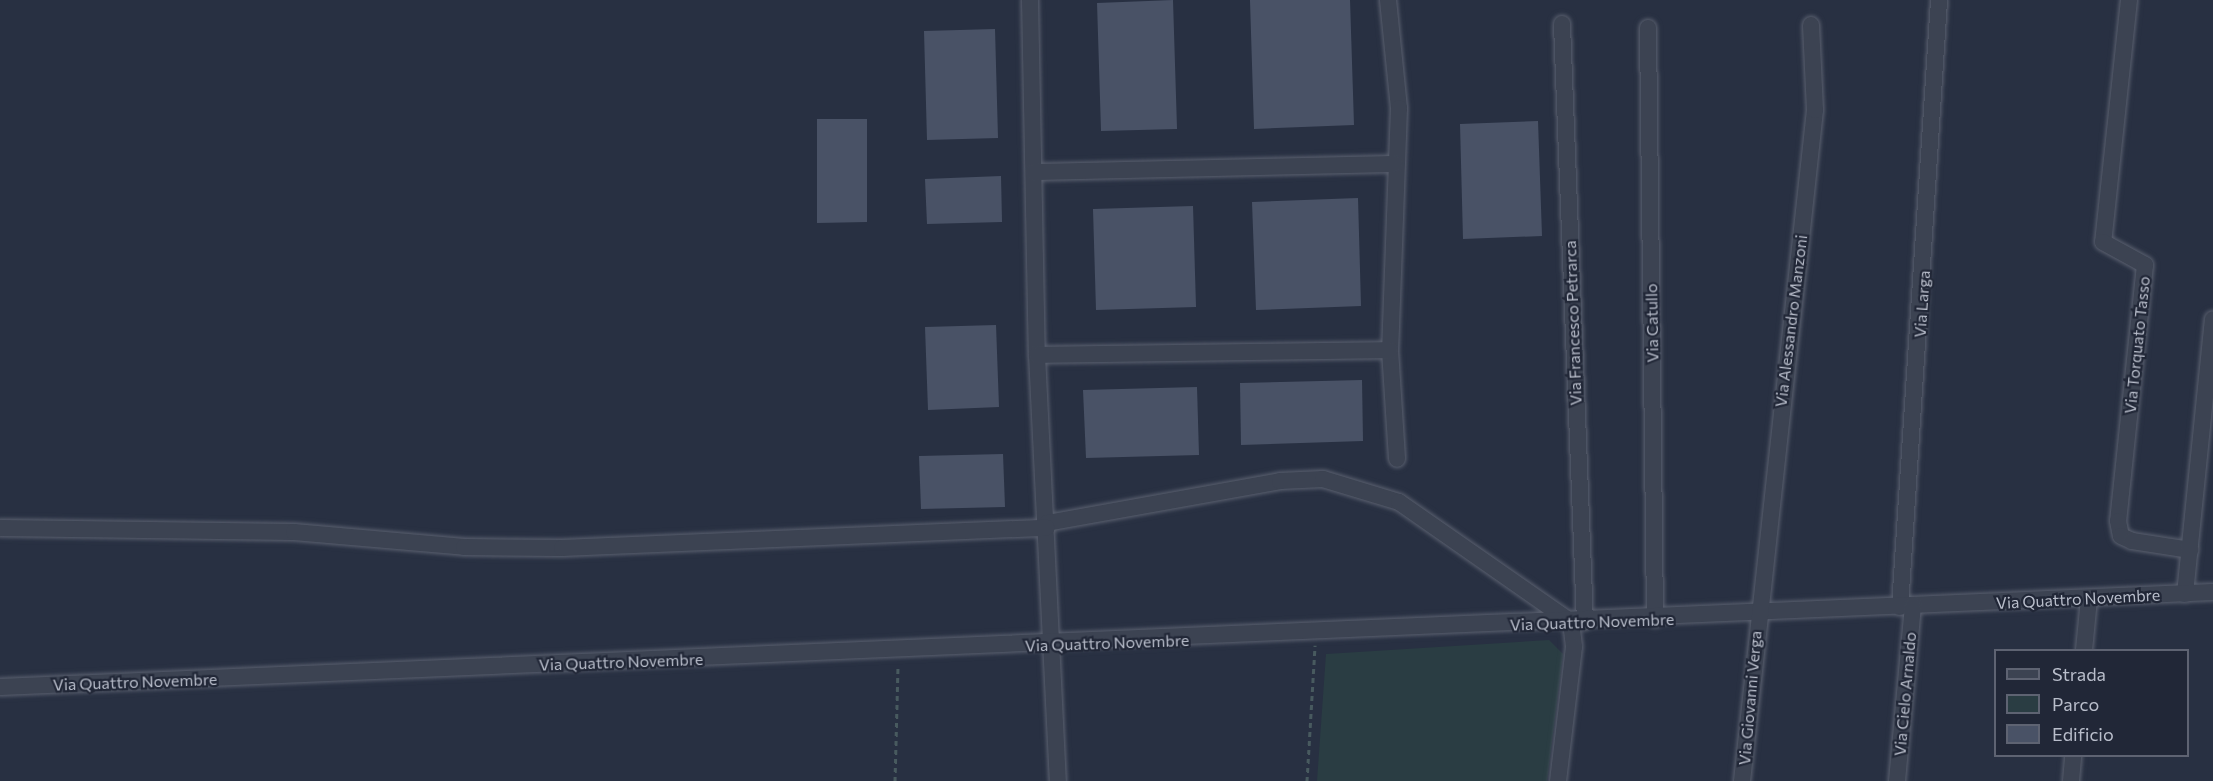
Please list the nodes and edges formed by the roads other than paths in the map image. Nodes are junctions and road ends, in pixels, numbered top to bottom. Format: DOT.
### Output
graph roads {
  1 [pos="1030,0"];
  2 [pos="1388,0"];
  3 [pos="1939,0"];
  4 [pos="2129,0"];
  5 [pos="1562,24"];
  6 [pos="1811,26"];
  7 [pos="1648,28"];
  8 [pos="1395,164"];
  9 [pos="1034,172"];
  10 [pos="2213,319"];
  11 [pos="1390,350"];
  12 [pos="1037,355"];
  13 [pos="1397,459"];
  14 [pos="1047,525"];
  15 [pos="0,528"];
  16 [pos="2190,550"];
  17 [pos="2213,592"];
  18 [pos="2185,594"];
  19 [pos="2089,599"];
  20 [pos="1907,607"];
  21 [pos="1757,616"];
  22 [pos="1655,619"];
  23 [pos="1578,622"];
  24 [pos="1051,645"];
  25 [pos="2084,649"];
  26 [pos="0,687"];
  27 [pos="2073,757"];
  28 [pos="1058,781"];
  29 [pos="1558,781"];
  30 [pos="1742,781"];
  31 [pos="1897,781"];
  32 [pos="2071,781"];
  1 -- 9 [label="street"];
  2 -- 8 [label="street"];
  3 -- 20 [label="street, Via Larga"];
  4 -- 16 [label="street, Via Torquato Tasso"];
  5 -- 23 [label="street, Via Francesco Petrarca"];
  6 -- 21 [label="street, Via Alessandro Manzoni"];
  7 -- 22 [label="street, Via Catullo"];
  8 -- 9 [label="street"];
  8 -- 11 [label="street"];
  9 -- 12 [label="street"];
  10 -- 16 [label="street"];
  11 -- 12 [label="street"];
  11 -- 13 [label="street"];
  12 -- 14 [label="street"];
  14 -- 15 [label="street"];
  14 -- 23 [label="street"];
  14 -- 24 [label="street"];
  16 -- 18 [label="street"];
  17 -- 18 [label="street, Via Quattro Novembre"];
  18 -- 19 [label="street, Via Quattro Novembre"];
  19 -- 20 [label="street, Via Quattro Novembre"];
  19 -- 25 [label="street"];
  20 -- 21 [label="street, Via Quattro Novembre"];
  20 -- 31 [label="street, Via Cielo Arnaldo"];
  21 -- 22 [label="street, Via Quattro Novembre"];
  21 -- 30 [label="street, Via Giovanni Verga"];
  22 -- 23 [label="street, Via Quattro Novembre"];
  23 -- 24 [label="street, Via Quattro Novembre"];
  23 -- 29 [label="street, Via Francesco Petrarca"];
  24 -- 26 [label="street, Via Quattro Novembre"];
  24 -- 28 [label="street"];
  27 -- 32 [label="street"];
}
